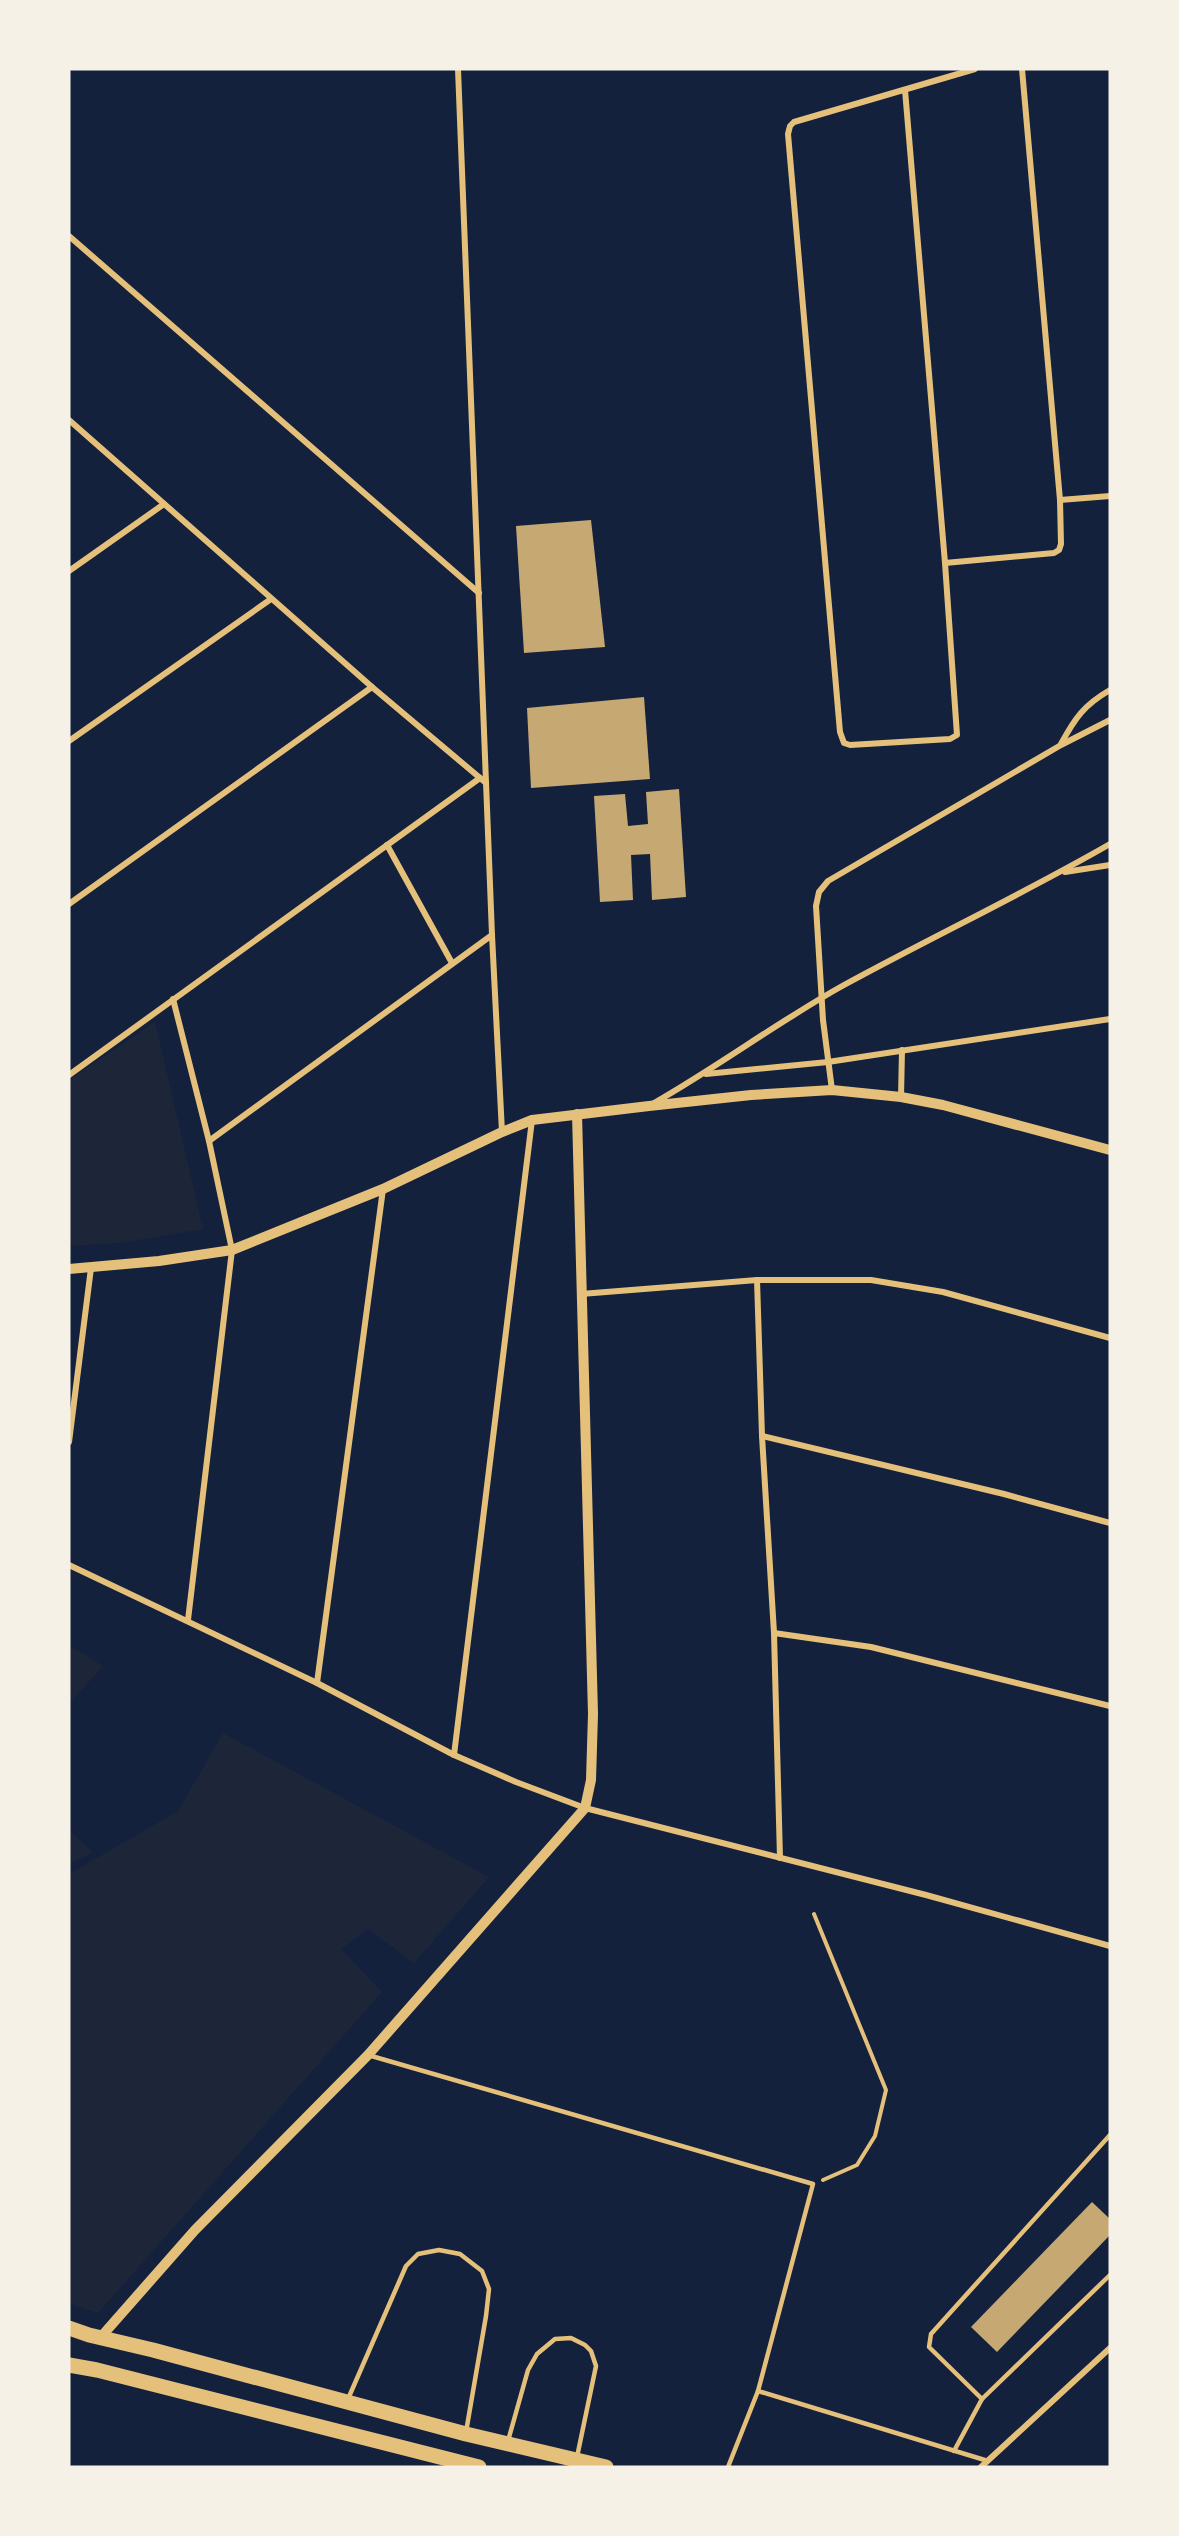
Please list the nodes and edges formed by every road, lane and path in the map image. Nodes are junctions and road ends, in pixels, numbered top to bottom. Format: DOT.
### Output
graph roads {
  1 [pos="458,69"];
  2 [pos="975,69"];
  3 [pos="1022,69"];
  4 [pos="904,90"];
  5 [pos="69,236"];
  6 [pos="69,420"];
  7 [pos="1110,496"];
  8 [pos="1060,500"];
  9 [pos="164,504"];
  10 [pos="945,563"];
  11 [pos="69,571"];
  12 [pos="479,593"];
  13 [pos="271,599"];
  14 [pos="372,687"];
  15 [pos="1110,690"];
  16 [pos="1110,720"];
  17 [pos="69,741"];
  18 [pos="1060,745"];
  19 [pos="483,780"];
  20 [pos="1110,844"];
  21 [pos="387,845"];
  22 [pos="1110,865"];
  23 [pos="1061,872"];
  24 [pos="69,904"];
  25 [pos="492,935"];
  26 [pos="452,963"];
  27 [pos="173,999"];
  28 [pos="821,999"];
  29 [pos="1110,1019"];
  30 [pos="902,1050"];
  31 [pos="828,1062"];
  32 [pos="704,1074"];
  33 [pos="69,1075"];
  34 [pos="832,1090"];
  35 [pos="901,1097"];
  36 [pos="649,1106"];
  37 [pos="577,1114"];
  38 [pos="532,1120"];
  39 [pos="502,1132"];
  40 [pos="210,1141"];
  41 [pos="1110,1150"];
  42 [pos="383,1189"];
  43 [pos="232,1250"];
  44 [pos="91,1268"];
  45 [pos="69,1269"];
  46 [pos="757,1280"];
  47 [pos="581,1294"];
  48 [pos="1110,1338"];
  49 [pos="762,1436"];
  50 [pos="69,1442"];
  51 [pos="1110,1523"];
  52 [pos="69,1565"];
  53 [pos="188,1620"];
  54 [pos="774,1633"];
  55 [pos="317,1683"];
  56 [pos="1110,1706"];
  57 [pos="454,1755"];
  58 [pos="585,1808"];
  59 [pos="780,1858"];
  60 [pos="814,1914"];
  61 [pos="1110,1946"];
  62 [pos="368,2055"];
  63 [pos="1110,2135"];
  64 [pos="813,2184"];
  65 [pos="1110,2275"];
  66 [pos="69,2328"];
  67 [pos="100,2338"];
  68 [pos="1110,2348"];
  69 [pos="69,2365"];
  70 [pos="758,2391"];
  71 [pos="982,2399"];
  72 [pos="347,2401"];
  73 [pos="466,2434"];
  74 [pos="508,2444"];
  75 [pos="954,2451"];
  76 [pos="576,2460"];
  77 [pos="988,2461"];
  78 [pos="479,2467"];
  79 [pos="606,2467"];
  80 [pos="728,2467"];
  81 [pos="981,2467"];
  1 -- 12 [label="street"];
  2 -- 4 [label="street"];
  3 -- 8 [label="street"];
  4 -- 10 [label="street"];
  4 -- 10 [label="street"];
  5 -- 12 [label="street"];
  6 -- 9 [label="street"];
  7 -- 8 [label="street"];
  8 -- 10 [label="street"];
  9 -- 11 [label="street"];
  9 -- 13 [label="street"];
  12 -- 19 [label="street"];
  13 -- 14 [label="street"];
  13 -- 17 [label="street"];
  14 -- 19 [label="street"];
  14 -- 24 [label="street"];
  15 -- 18 [label="street"];
  16 -- 18 [label="street"];
  18 -- 28 [label="street"];
  19 -- 21 [label="street"];
  19 -- 25 [label="street"];
  20 -- 23 [label="street"];
  21 -- 26 [label="street"];
  21 -- 27 [label="street"];
  22 -- 23 [label="street"];
  23 -- 28 [label="street"];
  25 -- 26 [label="street"];
  25 -- 39 [label="street"];
  26 -- 40 [label="street"];
  27 -- 33 [label="street"];
  27 -- 40 [label="street"];
  28 -- 31 [label="street"];
  28 -- 32 [label="street"];
  29 -- 30 [label="street"];
  30 -- 31 [label="street"];
  30 -- 35 [label="street"];
  31 -- 32 [label="street"];
  31 -- 34 [label="street"];
  32 -- 36 [label="street"];
  34 -- 35 [label="street"];
  34 -- 36 [label="street"];
  35 -- 41 [label="street"];
  36 -- 37 [label="street"];
  37 -- 38 [label="street"];
  37 -- 47 [label="street"];
  38 -- 39 [label="street"];
  38 -- 57 [label="street"];
  39 -- 42 [label="street"];
  40 -- 43 [label="street"];
  42 -- 43 [label="street"];
  42 -- 55 [label="street"];
  43 -- 44 [label="street"];
  43 -- 53 [label="street"];
  44 -- 45 [label="street"];
  44 -- 50 [label="street"];
  46 -- 47 [label="street"];
  46 -- 48 [label="street"];
  46 -- 49 [label="street"];
  47 -- 58 [label="street"];
  49 -- 51 [label="street"];
  49 -- 54 [label="street"];
  52 -- 53 [label="street"];
  53 -- 55 [label="street"];
  54 -- 56 [label="street"];
  54 -- 59 [label="street"];
  55 -- 57 [label="street"];
  57 -- 58 [label="street"];
  58 -- 59 [label="street"];
  58 -- 62 [label="street"];
  59 -- 61 [label="street"];
  60 -- 64 [label="path"];
  62 -- 64 [label="lane"];
  62 -- 67 [label="street"];
  63 -- 71 [label="lane"];
  64 -- 70 [label="lane"];
  65 -- 71 [label="lane"];
  66 -- 67 [label="main road"];
  67 -- 72 [label="main road"];
  68 -- 77 [label="street"];
  69 -- 78 [label="main road"];
  70 -- 75 [label="lane"];
  70 -- 80 [label="lane"];
  71 -- 75 [label="lane"];
  72 -- 73 [label="main road"];
  72 -- 73 [label="lane"];
  73 -- 74 [label="main road"];
  74 -- 76 [label="main road"];
  74 -- 76 [label="lane"];
  75 -- 77 [label="lane"];
  76 -- 79 [label="main road"];
  77 -- 81 [label="street"];
}
